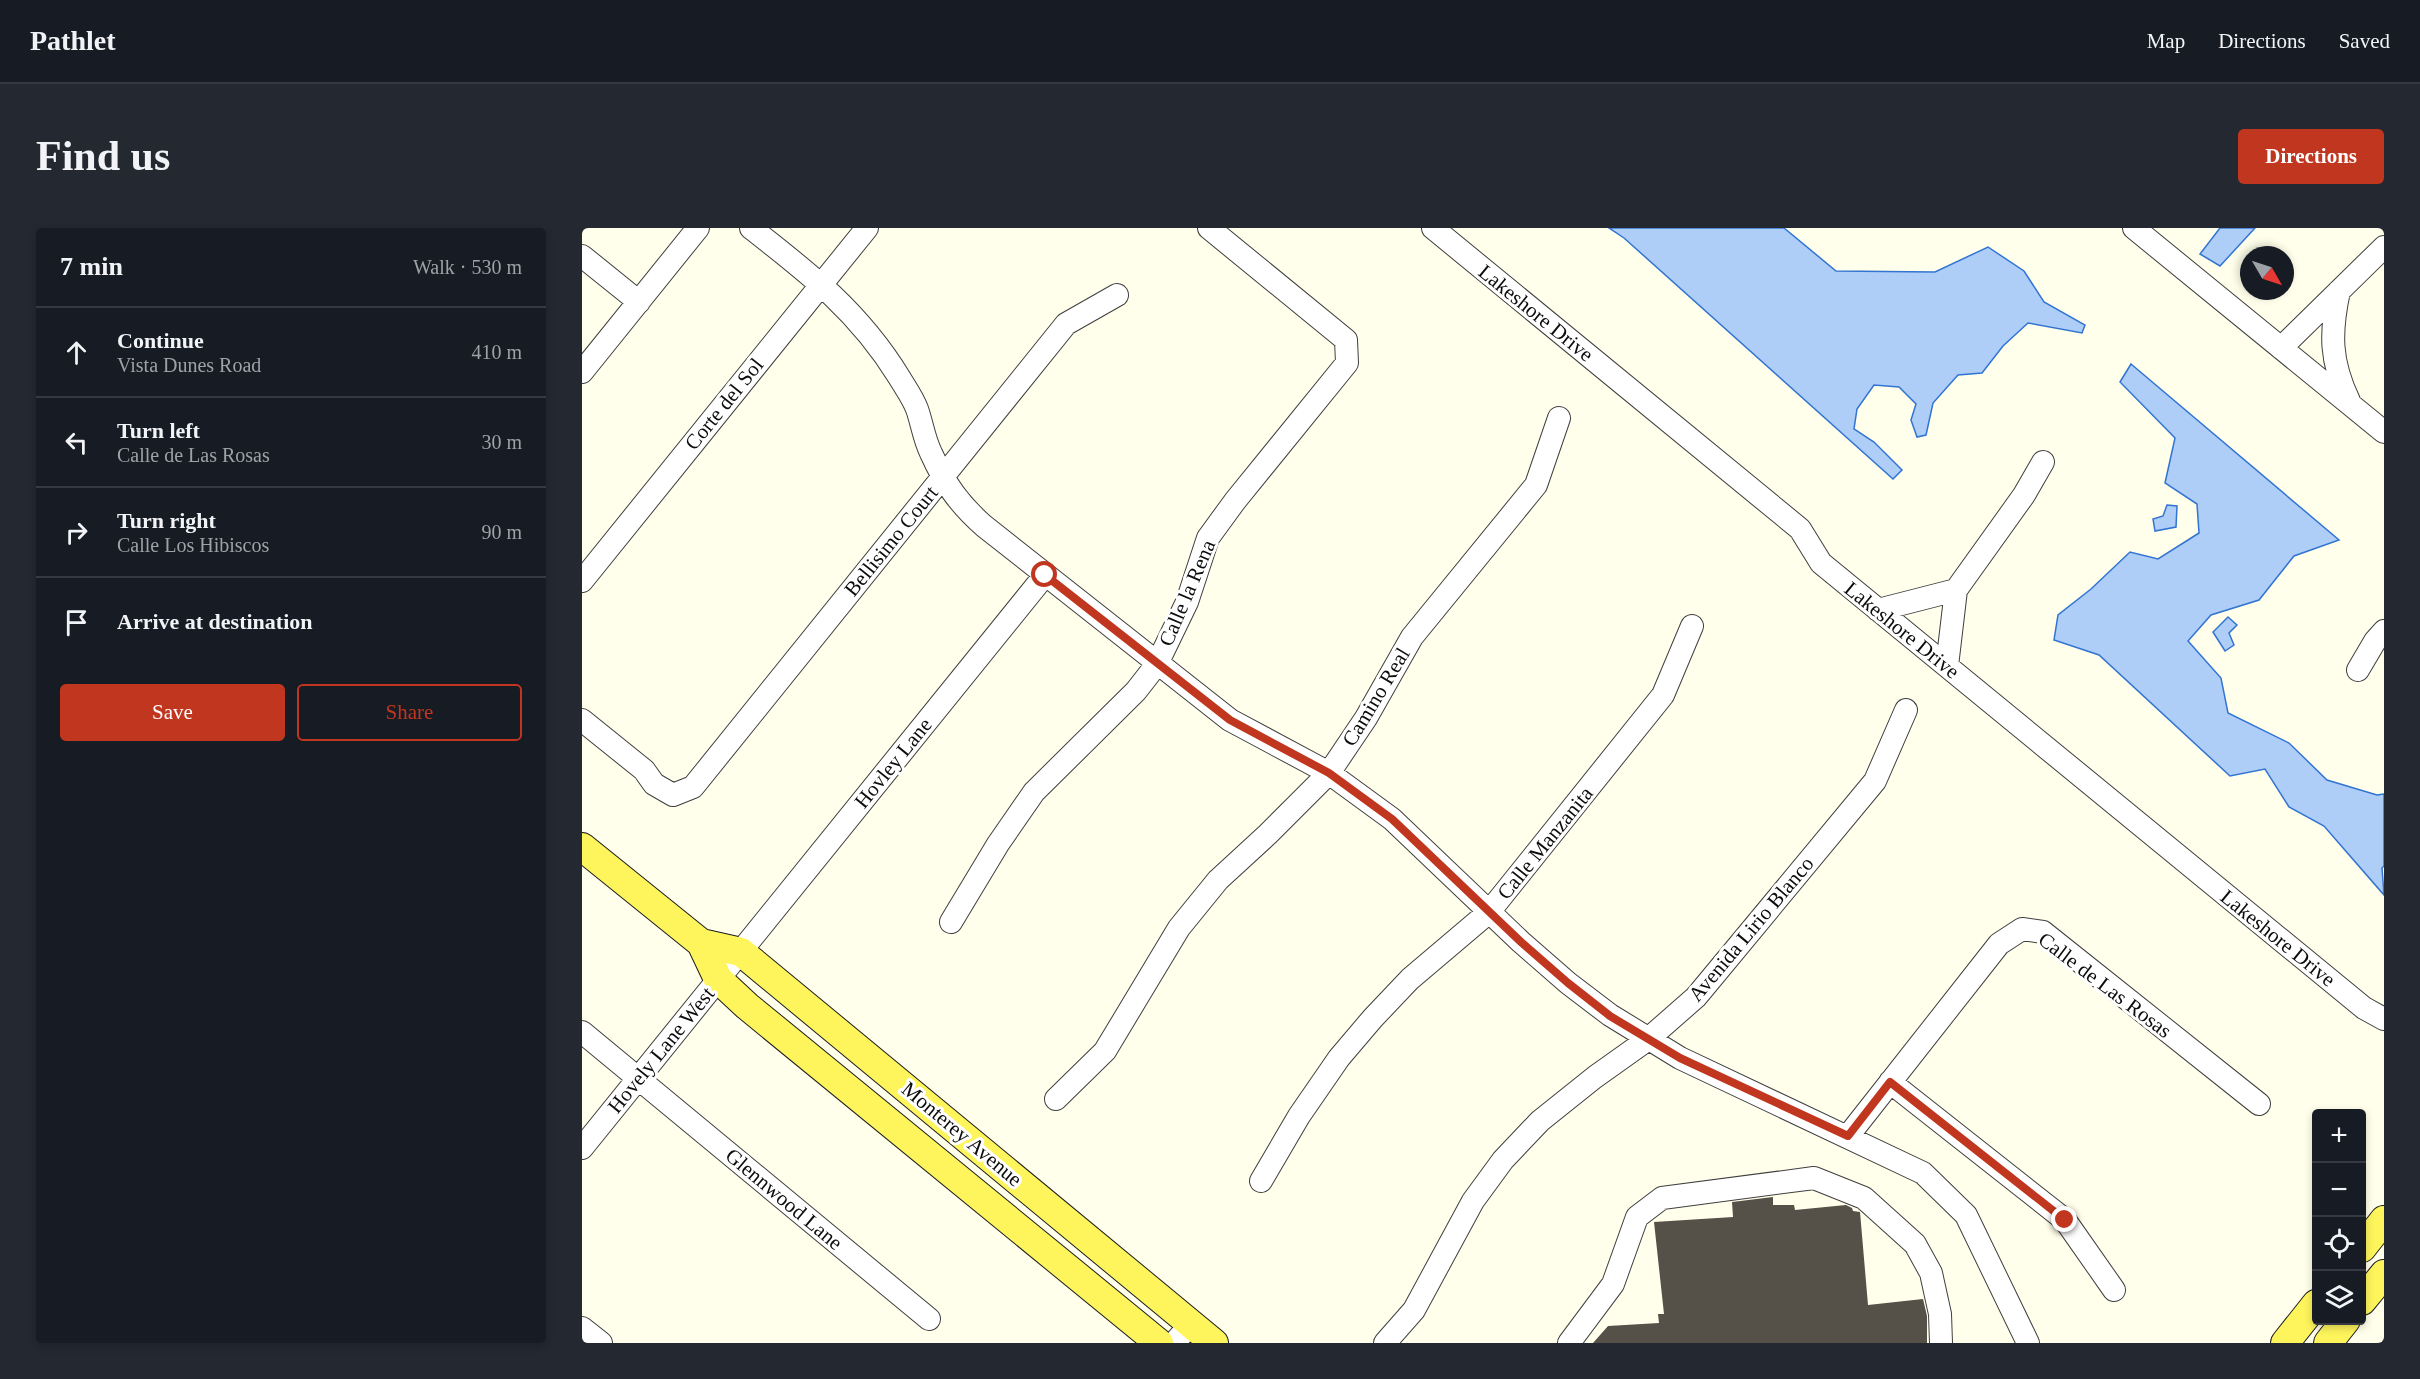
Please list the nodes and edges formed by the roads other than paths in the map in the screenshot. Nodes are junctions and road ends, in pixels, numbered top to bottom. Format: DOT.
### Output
graph roads {
  1 [pos="698,228"];
  2 [pos="751,228"];
  3 [pos="867,228"];
  4 [pos="1209,228"];
  5 [pos="1432,228"];
  6 [pos="2133,228"];
  7 [pos="2384,247"];
  8 [pos="582,256"];
  9 [pos="821,284"];
  10 [pos="2339,291"];
  11 [pos="1117,295"];
  12 [pos="639,302"];
  13 [pos="2281,348"];
  14 [pos="582,372"];
  15 [pos="2351,405"];
  16 [pos="1559,418"];
  17 [pos="2384,432"];
  18 [pos="2043,462"];
  19 [pos="943,476"];
  20 [pos="1045,575"];
  21 [pos="582,581"];
  22 [pos="1956,590"];
  23 [pos="1878,610"];
  24 [pos="1692,626"];
  25 [pos="2384,631"];
  26 [pos="1157,664"];
  27 [pos="1947,666"];
  28 [pos="2358,670"];
  29 [pos="1906,710"];
  30 [pos="582,720"];
  31 [pos="1329,773"];
  32 [pos="582,847"];
  33 [pos="1489,912"];
  34 [pos="951,922"];
  35 [pos="701,943"];
  36 [pos="741,952"];
  37 [pos="718,979"];
  38 [pos="2384,1019"];
  39 [pos="582,1032"];
  40 [pos="1647,1040"];
  41 [pos="638,1078"];
  42 [pos="1890,1082"];
  43 [pos="1056,1099"];
  44 [pos="2259,1104"];
  45 [pos="1848,1136"];
  46 [pos="582,1148"];
  47 [pos="1261,1181"];
  48 [pos="2384,1220"];
  49 [pos="2366,1242"];
  50 [pos="2384,1274"];
  51 [pos="2114,1290"];
  52 [pos="2366,1295"];
  53 [pos="2312,1309"];
  54 [pos="929,1320"];
  55 [pos="2342,1325"];
  56 [pos="582,1328"];
  57 [pos="1182,1334"];
  58 [pos="601,1343"];
  59 [pos="1159,1343"];
  60 [pos="1214,1343"];
  61 [pos="1385,1343"];
  62 [pos="1569,1343"];
  63 [pos="1941,1343"];
  64 [pos="2028,1343"];
  65 [pos="2285,1343"];
  66 [pos="2328,1343"];
  1 -- 12 [label="street"];
  2 -- 9 [label="street"];
  3 -- 9 [label="street, Corte del Sol"];
  4 -- 26 [label="street, Calle la Rena"];
  5 -- 23 [label="street, Lakeshore Drive"];
  6 -- 13 [label="street"];
  7 -- 10 [label="street"];
  8 -- 12 [label="street"];
  9 -- 19 [label="street"];
  9 -- 21 [label="street, Corte del Sol"];
  10 -- 13 [label="street"];
  10 -- 15 [label="street"];
  11 -- 19 [label="street, Bellisimo Court"];
  12 -- 14 [label="street"];
  13 -- 15 [label="street"];
  15 -- 17 [label="street"];
  16 -- 31 [label="street, Camino Real"];
  18 -- 22 [label="street"];
  19 -- 20 [label="street"];
  19 -- 30 [label="street, Bellisimo Court"];
  20 -- 26 [label="street"];
  20 -- 36 [label="street, Hovley Lane"];
  22 -- 23 [label="street"];
  22 -- 27 [label="street"];
  23 -- 27 [label="street, Lakeshore Drive"];
  24 -- 33 [label="street, Calle Manzanita"];
  25 -- 28 [label="street"];
  26 -- 31 [label="street"];
  26 -- 34 [label="street, Calle la Rena"];
  27 -- 38 [label="street, Lakeshore Drive"];
  29 -- 40 [label="street, Avenida Lirio Blanco"];
  31 -- 33 [label="street"];
  31 -- 43 [label="street, Camino Real"];
  32 -- 35 [label="main road, Monterey Avenue"];
  33 -- 40 [label="street"];
  33 -- 47 [label="street, Calle Manzanita"];
  35 -- 36 [label="main road, Monterey Avenue"];
  35 -- 37 [label="main road, Monterey Avenue"];
  36 -- 37 [label="street, Hovely Lane West"];
  36 -- 57 [label="main road, Monterey Avenue"];
  37 -- 41 [label="street, Hovely Lane West"];
  37 -- 59 [label="main road, Monterey Avenue"];
  39 -- 41 [label="street, Glennwood Lane"];
  40 -- 45 [label="street"];
  40 -- 61 [label="street, Avenida Lirio Blanco"];
  41 -- 46 [label="street, Hovely Lane West"];
  41 -- 54 [label="street, Glennwood Lane"];
  42 -- 44 [label="street, Calle de Las Rosas"];
  42 -- 45 [label="street, Calle de Las Rosas"];
  42 -- 51 [label="street"];
  45 -- 64 [label="street"];
  48 -- 49 [label="main road"];
  50 -- 52 [label="main road"];
  53 -- 65 [label="main road"];
  55 -- 66 [label="main road"];
  56 -- 58 [label="street"];
  57 -- 60 [label="main road, Monterey Avenue"];
  62 -- 63 [label="street"];
}
